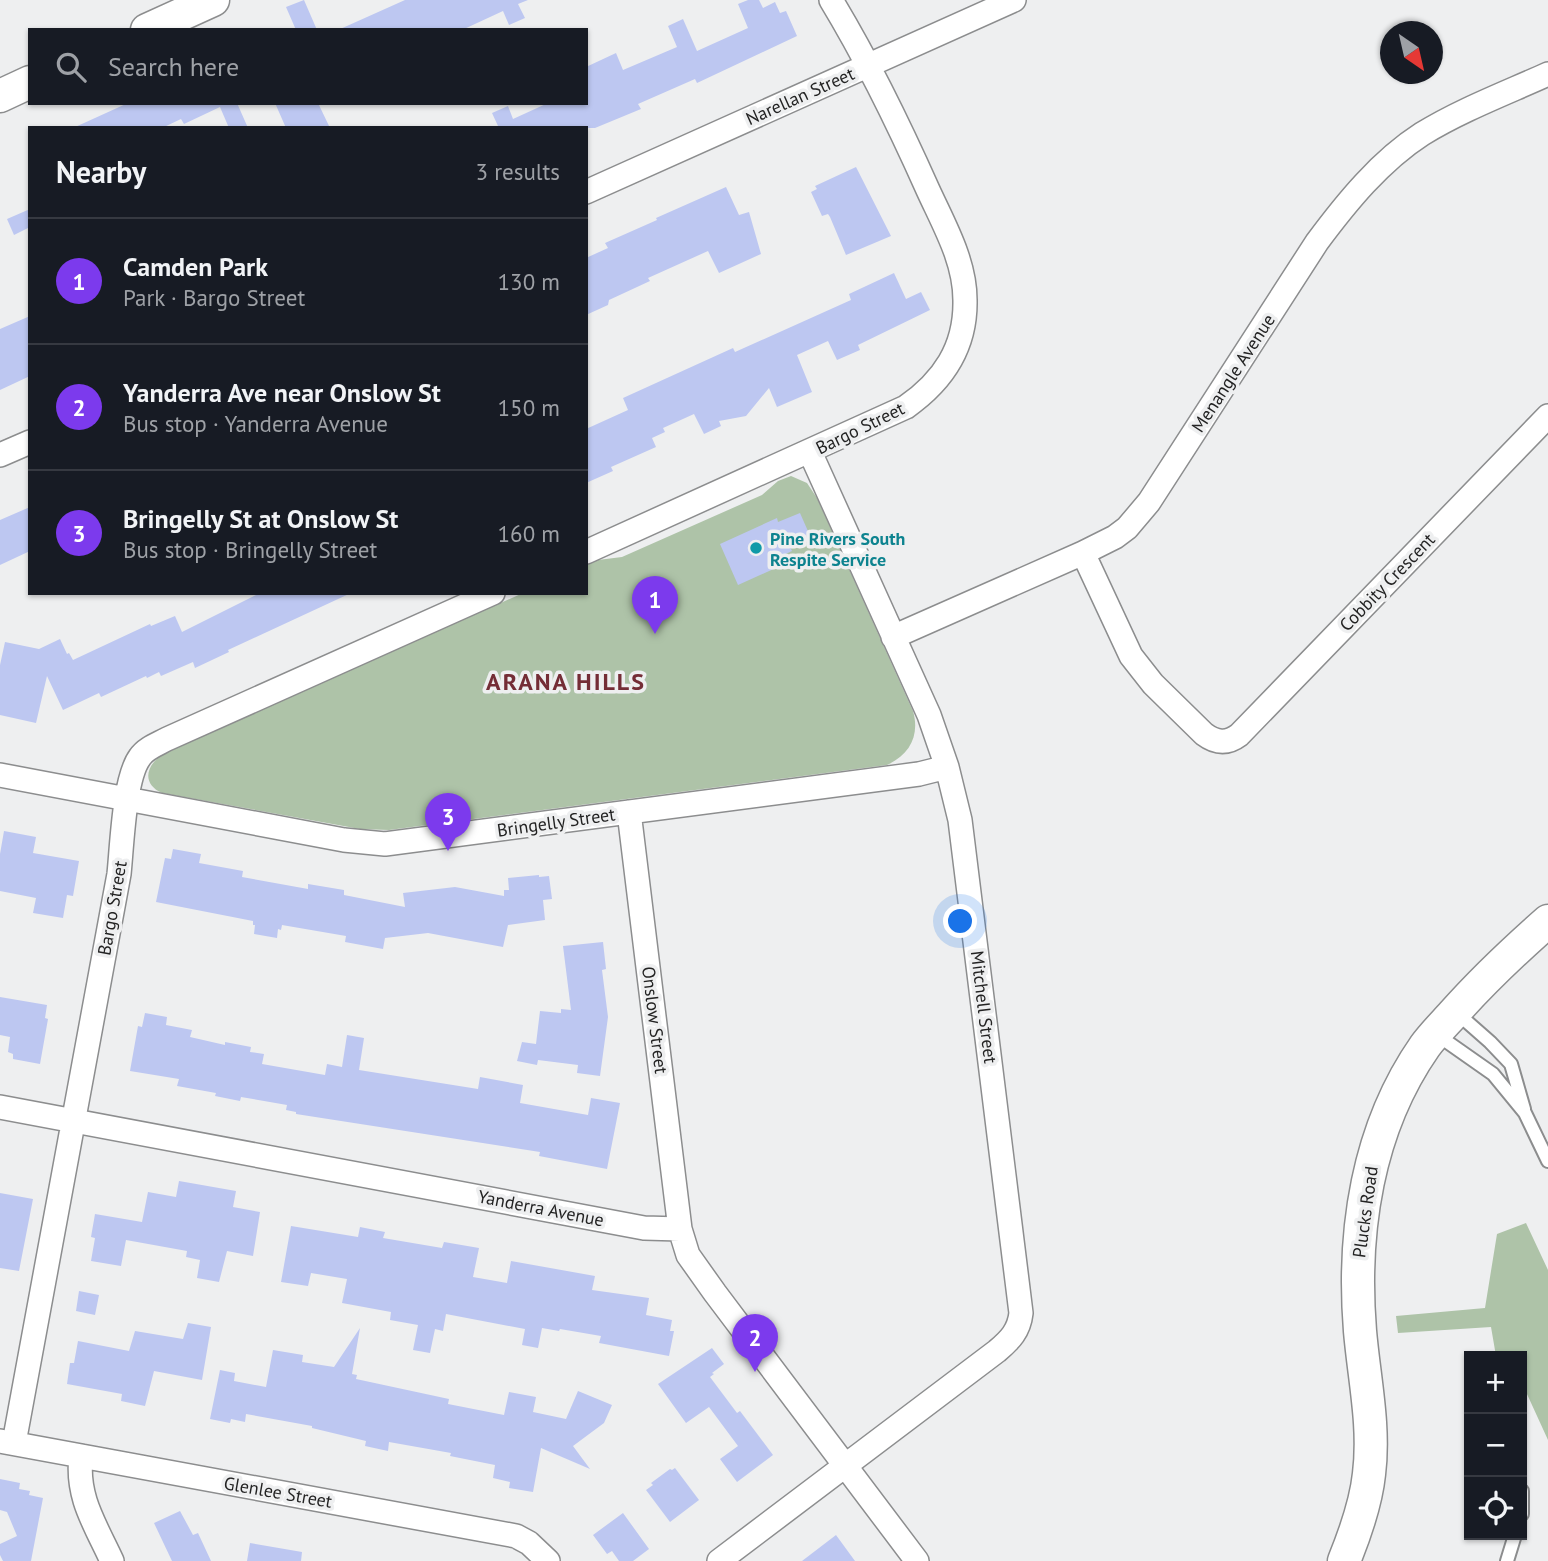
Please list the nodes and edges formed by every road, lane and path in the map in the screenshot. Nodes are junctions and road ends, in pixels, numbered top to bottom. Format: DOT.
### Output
graph roads {
  1 [pos="213,0"];
  2 [pos="831,0"];
  3 [pos="1014,0"];
  4 [pos="151,28"];
  5 [pos="869,65"];
  6 [pos="1548,74"];
  7 [pos="28,83"];
  8 [pos="0,96"];
  9 [pos="588,191"];
  10 [pos="1548,415"];
  11 [pos="28,443"];
  12 [pos="810,452"];
  13 [pos="0,455"];
  14 [pos="588,551"];
  15 [pos="1083,553"];
  16 [pos="489,595"];
  17 [pos="894,637"];
  18 [pos="947,767"];
  19 [pos="0,775"];
  20 [pos="128,799"];
  21 [pos="629,812"];
  22 [pos="1548,921"];
  23 [pos="1445,1022"];
  24 [pos="0,1107"];
  25 [pos="1525,1113"];
  26 [pos="74,1121"];
  27 [pos="1548,1161"];
  28 [pos="680,1229"];
  29 [pos="7,1442"];
  30 [pos="81,1456"];
  31 [pos="845,1466"];
  32 [pos="1514,1540"];
  33 [pos="112,1561"];
  34 [pos="548,1561"];
  35 [pos="719,1561"];
  36 [pos="917,1561"];
  37 [pos="1344,1561"];
  38 [pos="1507,1561"];
  1 -- 4 [label="street"];
  2 -- 5 [label="street, Bargo Street"];
  3 -- 5 [label="street, Narellan Street"];
  5 -- 9 [label="street, Narellan Street"];
  5 -- 12 [label="street, Bargo Street"];
  6 -- 15 [label="street, Menangle Avenue"];
  7 -- 8 [label="street"];
  10 -- 15 [label="street, Cobbity Crescent"];
  11 -- 13 [label="street"];
  12 -- 14 [label="street, Bargo Street"];
  12 -- 17 [label="street, Mitchell Street"];
  15 -- 17 [label="street, Menangle Avenue"];
  16 -- 20 [label="street, Bargo Street"];
  17 -- 18 [label="street, Mitchell Street"];
  18 -- 21 [label="street, Bringelly Street"];
  18 -- 31 [label="street, Mitchell Street"];
  19 -- 20 [label="street, Bringelly Street"];
  20 -- 21 [label="street, Bringelly Street"];
  20 -- 26 [label="street, Bargo Street"];
  21 -- 28 [label="street, Onslow Street"];
  22 -- 23 [label="street, Plucks Road"];
  23 -- 25 [label="lane"];
  23 -- 25 [label="lane"];
  23 -- 37 [label="street, Plucks Road"];
  24 -- 26 [label="street, Yanderra Avenue"];
  25 -- 27 [label="lane"];
  26 -- 28 [label="street, Yanderra Avenue"];
  26 -- 29 [label="street, Bargo Street"];
  28 -- 31 [label="street"];
  29 -- 30 [label="street, Glenlee Street"];
  30 -- 33 [label="street"];
  30 -- 34 [label="street, Glenlee Street"];
  31 -- 35 [label="street, Mitchell Street"];
  31 -- 36 [label="street"];
  32 -- 38 [label="lane"];
}
